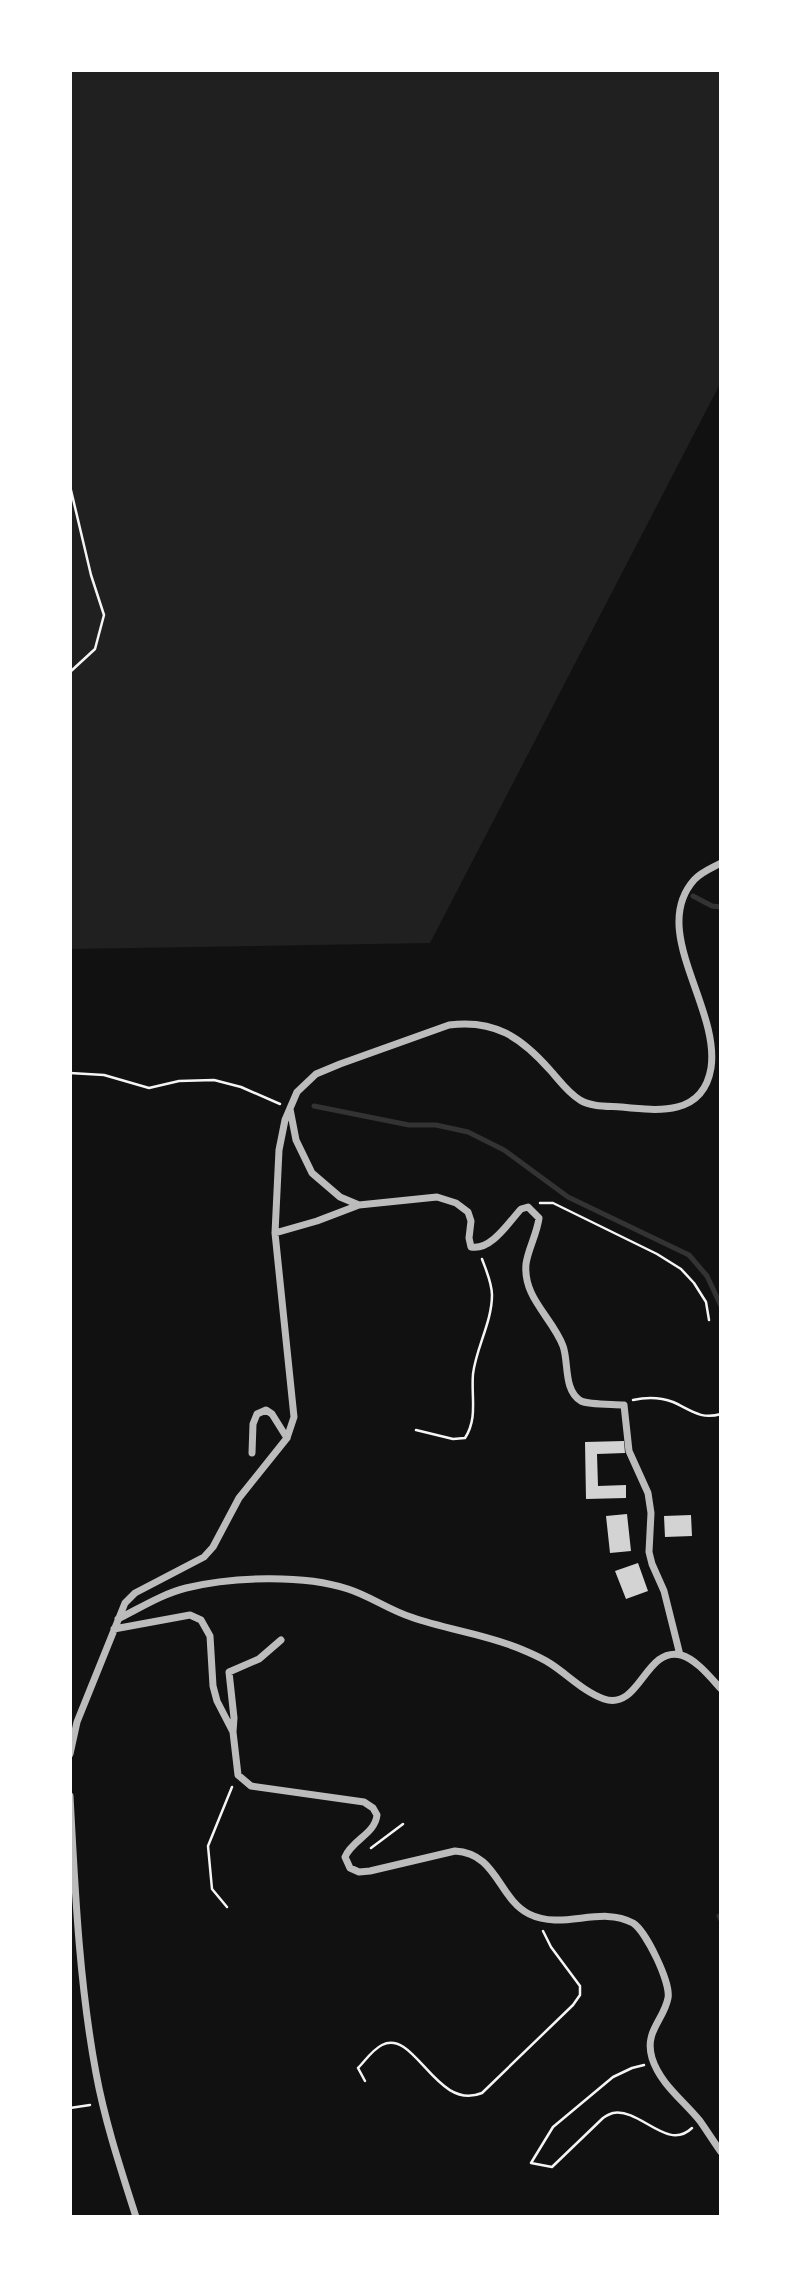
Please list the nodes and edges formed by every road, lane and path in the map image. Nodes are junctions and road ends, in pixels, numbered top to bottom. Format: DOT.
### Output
graph roads {
  1 [pos="70,486"];
  2 [pos="70,673"];
  3 [pos="721,863"];
  4 [pos="70,1073"];
  5 [pos="290,1109"];
  6 [pos="359,1205"];
  7 [pos="532,1209"];
  8 [pos="275,1233"];
  9 [pos="479,1249"];
  10 [pos="709,1320"];
  11 [pos="624,1405"];
  12 [pos="721,1415"];
  13 [pos="416,1430"];
  14 [pos="287,1438"];
  15 [pos="251,1453"];
  16 [pos="118,1619"];
  17 [pos="114,1629"];
  18 [pos="281,1640"];
  19 [pos="680,1655"];
  20 [pos="721,1689"];
  21 [pos="233,1732"];
  22 [pos="70,1754"];
  23 [pos="238,1775"];
  24 [pos="70,1796"];
  25 [pos="226,1907"];
  26 [pos="540,1918"];
  27 [pos="654,2062"];
  28 [pos="365,2081"];
  29 [pos="104,2104"];
  30 [pos="70,2108"];
  31 [pos="699,2120"];
  32 [pos="721,2152"];
  33 [pos="136,2217"];
  1 -- 2 [label="path"];
  3 -- 5 [label="street"];
  4 -- 5 [label="path"];
  5 -- 6 [label="street"];
  5 -- 8 [label="street"];
  6 -- 8 [label="street"];
  6 -- 9 [label="street"];
  7 -- 9 [label="street"];
  7 -- 10 [label="path"];
  7 -- 11 [label="street"];
  8 -- 14 [label="street"];
  9 -- 13 [label="path"];
  11 -- 12 [label="path"];
  11 -- 19 [label="street"];
  14 -- 15 [label="street"];
  14 -- 16 [label="street"];
  16 -- 17 [label="street"];
  16 -- 19 [label="street"];
  17 -- 21 [label="street"];
  17 -- 22 [label="street"];
  18 -- 21 [label="street"];
  19 -- 20 [label="street"];
  21 -- 23 [label="street"];
  23 -- 25 [label="path"];
  23 -- 26 [label="street"];
  24 -- 29 [label="street"];
  26 -- 27 [label="street"];
  26 -- 28 [label="path"];
  27 -- 31 [label="street"];
  27 -- 31 [label="path"];
  29 -- 30 [label="path"];
  29 -- 33 [label="street"];
  31 -- 32 [label="street"];
}
